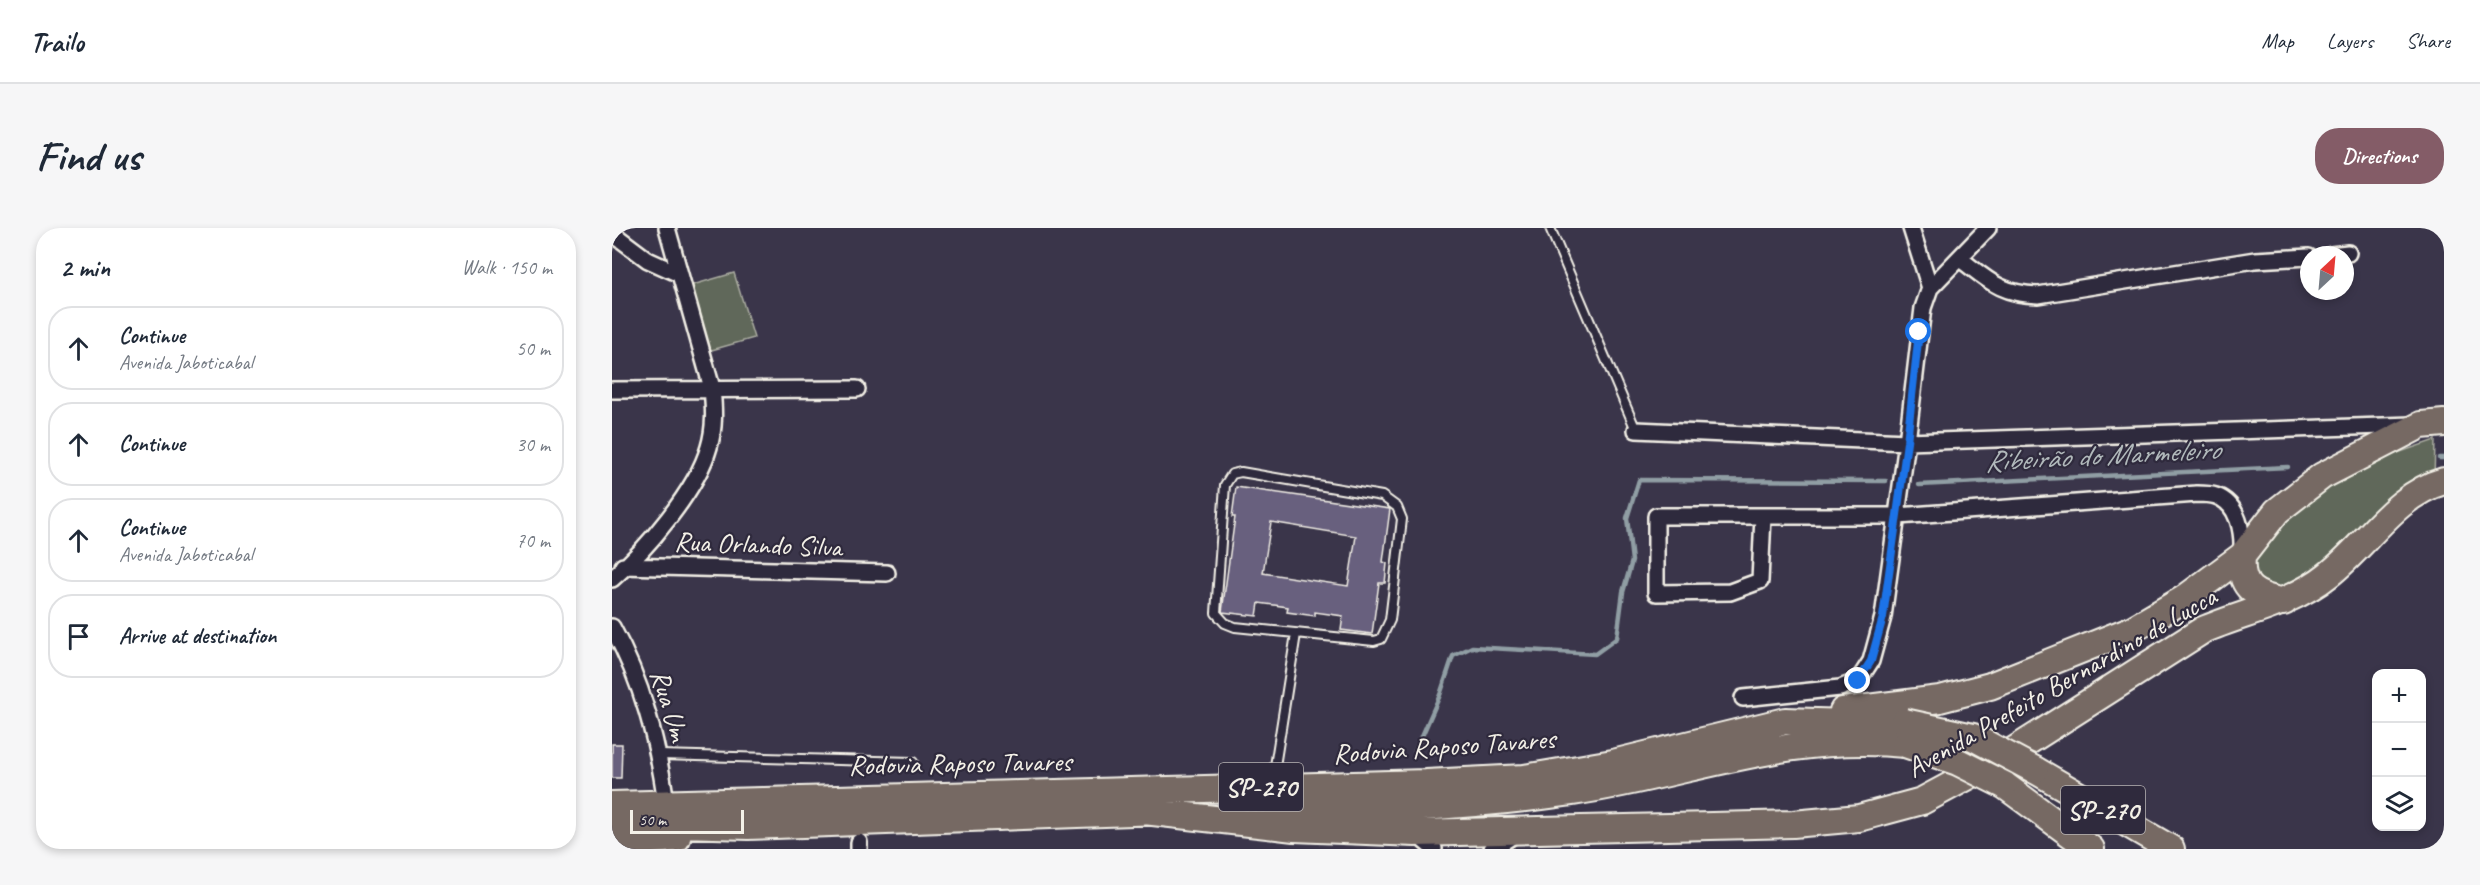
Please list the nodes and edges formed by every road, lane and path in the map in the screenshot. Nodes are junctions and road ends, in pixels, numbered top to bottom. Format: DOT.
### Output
graph roads {
  1 [pos="667,228"];
  2 [pos="1550,228"];
  3 [pos="1911,228"];
  4 [pos="1988,228"];
  5 [pos="612,233"];
  6 [pos="1959,258"];
  7 [pos="2300,258"];
  8 [pos="680,274"];
  9 [pos="1930,288"];
  10 [pos="712,388"];
  11 [pos="857,389"];
  12 [pos="612,390"];
  13 [pos="2432,424"];
  14 [pos="1636,430"];
  15 [pos="1907,442"];
  16 [pos="2444,481"];
  17 [pos="1763,516"];
  18 [pos="1898,516"];
  19 [pos="2242,556"];
  20 [pos="628,565"];
  21 [pos="612,567"];
  22 [pos="887,573"];
  23 [pos="612,579"];
  24 [pos="2284,602"];
  25 [pos="612,627"];
  26 [pos="1296,634"];
  27 [pos="1743,698"];
  28 [pos="1785,721"];
  29 [pos="1904,733"];
  30 [pos="660,755"];
  31 [pos="913,762"];
  32 [pos="1274,787"];
  33 [pos="666,802"];
  34 [pos="612,805"];
  35 [pos="1144,811"];
  36 [pos="612,822"];
  37 [pos="747,826"];
  38 [pos="1521,831"];
  39 [pos="1415,833"];
  40 [pos="612,843"];
  41 [pos="665,844"];
  42 [pos="1434,849"];
  43 [pos="1492,849"];
  44 [pos="2091,849"];
  45 [pos="2171,849"];
  1 -- 8 [label="street"];
  2 -- 14 [label="lane"];
  3 -- 9 [label="street"];
  4 -- 6 [label="street"];
  5 -- 8 [label="street"];
  6 -- 7 [label="street"];
  6 -- 9 [label="street"];
  8 -- 10 [label="street"];
  9 -- 15 [label="street"];
  10 -- 11 [label="street"];
  10 -- 12 [label="street"];
  10 -- 20 [label="street"];
  13 -- 15 [label="street"];
  13 -- 19 [label="highway, Avenida Prefeito Bernardino de Lucca"];
  14 -- 15 [label="street"];
  15 -- 18 [label="street"];
  16 -- 24 [label="highway, Avenida Prefeito Bernardino de Lucca"];
  17 -- 17 [label="street"];
  17 -- 18 [label="street"];
  18 -- 19 [label="street"];
  18 -- 27 [label="street"];
  19 -- 24 [label="highway"];
  19 -- 28 [label="highway, Avenida Prefeito Bernardino de Lucca"];
  20 -- 21 [label="street, Rua Orlando Silva"];
  20 -- 22 [label="street, Rua Orlando Silva"];
  20 -- 23 [label="street"];
  24 -- 38 [label="highway, Avenida Prefeito Bernardino de Lucca"];
  25 -- 30 [label="street, Rua Um"];
  26 -- 26 [label="lane"];
  26 -- 32 [label="lane"];
  28 -- 29 [label="highway, Rodovia Raposo Tavares / SP-270"];
  28 -- 32 [label="highway, Rodovia Raposo Tavares / SP-270"];
  29 -- 35 [label="highway, Rodovia Raposo Tavares / SP-270"];
  29 -- 44 [label="highway, Rodovia Raposo Tavares / SP-270, bridge"];
  29 -- 45 [label="highway, Rodovia Raposo Tavares / SP-270, bridge"];
  30 -- 31 [label="lane"];
  30 -- 33 [label="street, Rua Um"];
  32 -- 33 [label="highway, Rodovia Raposo Tavares / SP-270"];
  33 -- 34 [label="highway, Rodovia Raposo Tavares / SP-270"];
  35 -- 37 [label="highway, Rodovia Raposo Tavares / SP-270"];
  35 -- 39 [label="highway, Avenida Prefeito Bernardino de Lucca"];
  36 -- 37 [label="highway, Rodovia Raposo Tavares / SP-270"];
  37 -- 41 [label="highway"];
  38 -- 39 [label="highway, Avenida Prefeito Bernardino de Lucca"];
  38 -- 43 [label="street"];
  39 -- 42 [label="street"];
  40 -- 41 [label="highway"];
}
